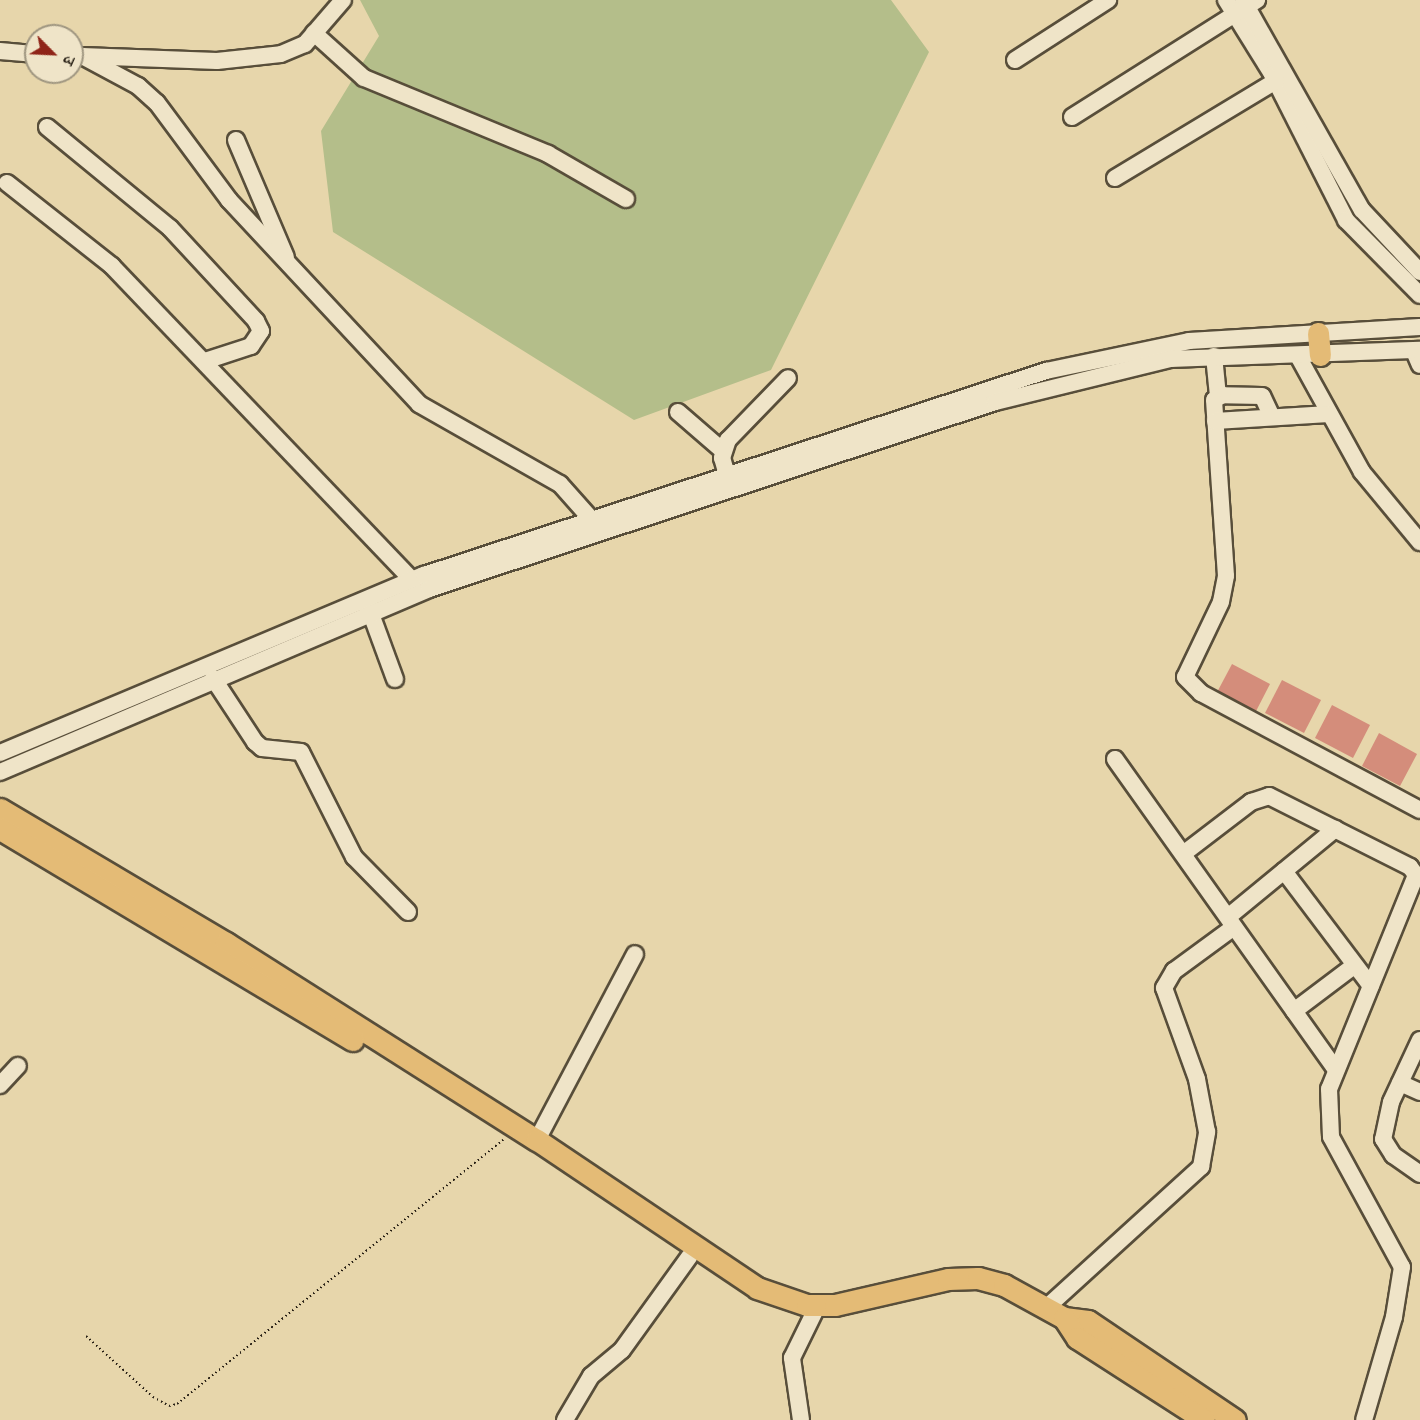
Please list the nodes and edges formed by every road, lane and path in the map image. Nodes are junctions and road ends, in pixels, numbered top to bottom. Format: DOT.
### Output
graph roads {
  1 [pos="343,0"];
  2 [pos="1108,0"];
  3 [pos="1241,4"];
  4 [pos="314,33"];
  5 [pos="0,51"];
  6 [pos="24,53"];
  7 [pos="84,56"];
  8 [pos="84,60"];
  9 [pos="1015,60"];
  10 [pos="1276,81"];
  11 [pos="1072,117"];
  12 [pos="47,128"];
  13 [pos="237,140"];
  14 [pos="1115,178"];
  15 [pos="7,183"];
  16 [pos="626,199"];
  17 [pos="288,268"];
  18 [pos="1420,272"];
  19 [pos="1420,295"];
  20 [pos="1420,327"];
  21 [pos="1318,333"];
  22 [pos="1320,355"];
  23 [pos="1214,356"];
  24 [pos="1298,356"];
  25 [pos="1418,356"];
  26 [pos="205,361"];
  27 [pos="788,378"];
  28 [pos="1218,396"];
  29 [pos="678,412"];
  30 [pos="1329,414"];
  31 [pos="1272,417"];
  32 [pos="1215,421"];
  33 [pos="723,451"];
  34 [pos="727,475"];
  35 [pos="592,520"];
  36 [pos="1420,542"];
  37 [pos="412,580"];
  38 [pos="368,606"];
  39 [pos="213,678"];
  40 [pos="394,679"];
  41 [pos="0,753"];
  42 [pos="1115,759"];
  43 [pos="0,772"];
  44 [pos="0,809"];
  45 [pos="1420,810"];
  46 [pos="0,829"];
  47 [pos="1335,829"];
  48 [pos="1183,854"];
  49 [pos="1284,871"];
  50 [pos="408,912"];
  51 [pos="1231,922"];
  52 [pos="635,954"];
  53 [pos="1355,965"];
  54 [pos="1371,986"];
  55 [pos="1294,1011"];
  56 [pos="1420,1040"];
  57 [pos="18,1066"];
  58 [pos="1335,1068"];
  59 [pos="1400,1083"];
  60 [pos="0,1085"];
  61 [pos="1420,1092"];
  62 [pos="508,1136"];
  63 [pos="537,1140"];
  64 [pos="1420,1174"];
  65 [pos="689,1257"];
  66 [pos="725,1269"];
  67 [pos="818,1305"];
  68 [pos="1055,1313"];
  69 [pos="86,1336"];
  70 [pos="1180,1414"];
  71 [pos="565,1420"];
  72 [pos="801,1420"];
  73 [pos="1204,1420"];
  74 [pos="1235,1420"];
  75 [pos="1364,1420"];
  1 -- 4 [label="street"];
  2 -- 9 [label="street"];
  3 -- 10 [label="street"];
  3 -- 11 [label="street"];
  3 -- 18 [label="street"];
  4 -- 7 [label="street"];
  4 -- 16 [label="street"];
  5 -- 6 [label="street"];
  8 -- 17 [label="street"];
  10 -- 14 [label="street"];
  10 -- 19 [label="street"];
  12 -- 26 [label="street"];
  13 -- 17 [label="street"];
  15 -- 26 [label="street"];
  17 -- 35 [label="street"];
  20 -- 21 [label="street"];
  21 -- 22 [label="main road"];
  21 -- 34 [label="street"];
  22 -- 24 [label="street"];
  22 -- 25 [label="street"];
  23 -- 24 [label="street"];
  23 -- 28 [label="street"];
  23 -- 38 [label="street"];
  24 -- 30 [label="street"];
  26 -- 37 [label="street"];
  27 -- 33 [label="street"];
  28 -- 31 [label="street"];
  28 -- 32 [label="street"];
  29 -- 33 [label="street"];
  30 -- 31 [label="street"];
  30 -- 36 [label="street"];
  31 -- 32 [label="street"];
  32 -- 45 [label="street"];
  33 -- 34 [label="street"];
  34 -- 35 [label="street"];
  35 -- 37 [label="street"];
  37 -- 38 [label="street"];
  38 -- 39 [label="street"];
  38 -- 40 [label="street"];
  38 -- 41 [label="street"];
  39 -- 43 [label="street"];
  39 -- 50 [label="street"];
  42 -- 48 [label="street"];
  44 -- 63 [label="main road"];
  46 -- 62 [label="main road"];
  47 -- 48 [label="street"];
  47 -- 49 [label="street"];
  47 -- 54 [label="street"];
  48 -- 51 [label="street"];
  49 -- 51 [label="street"];
  49 -- 53 [label="street"];
  51 -- 55 [label="street"];
  51 -- 68 [label="street"];
  52 -- 63 [label="street"];
  53 -- 54 [label="street"];
  53 -- 55 [label="street"];
  54 -- 58 [label="street"];
  55 -- 58 [label="street"];
  56 -- 59 [label="street"];
  57 -- 60 [label="street"];
  58 -- 75 [label="street"];
  59 -- 61 [label="street"];
  59 -- 64 [label="street"];
  62 -- 65 [label="main road"];
  62 -- 69 [label="path"];
  63 -- 66 [label="main road"];
  65 -- 66 [label="main road"];
  65 -- 71 [label="street"];
  66 -- 67 [label="main road"];
  67 -- 68 [label="main road"];
  67 -- 72 [label="street"];
  68 -- 70 [label="main road"];
  68 -- 74 [label="main road"];
  70 -- 73 [label="main road"];
}
